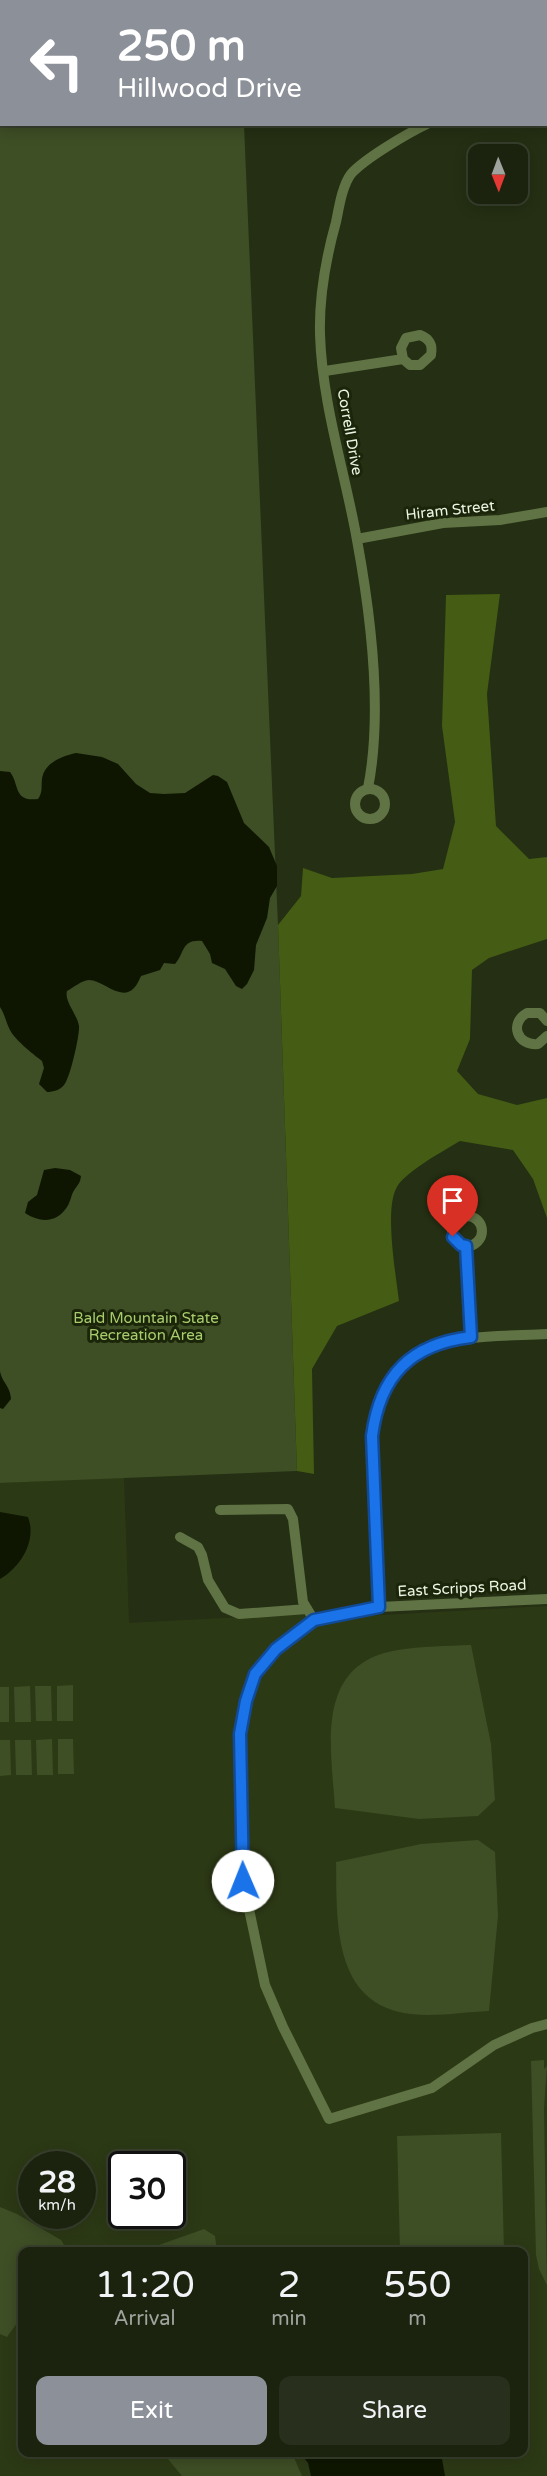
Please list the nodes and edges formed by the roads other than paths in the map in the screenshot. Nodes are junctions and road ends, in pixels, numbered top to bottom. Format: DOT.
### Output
graph roads {
  1 [pos="423,126"];
  2 [pos="403,359"];
  3 [pos="325,371"];
  4 [pos="547,512"];
  5 [pos="357,539"];
  6 [pos="368,788"];
  7 [pos="547,1021"];
  8 [pos="547,1036"];
  9 [pos="466,1246"];
  10 [pos="547,1334"];
  11 [pos="471,1337"];
  12 [pos="220,1510"];
  13 [pos="180,1537"];
  14 [pos="547,1599"];
  15 [pos="379,1607"];
  16 [pos="307,1609"];
  17 [pos="314,1620"];
  18 [pos="547,2024"];
  1 -- 3 [label="street, Correll Drive"];
  2 -- 3 [label="street"];
  3 -- 5 [label="street, Correll Drive"];
  4 -- 5 [label="street, Hiram Street"];
  5 -- 6 [label="street, Correll Drive"];
  7 -- 8 [label="street"];
  9 -- 11 [label="street"];
  10 -- 11 [label="street"];
  11 -- 15 [label="street"];
  12 -- 16 [label="street"];
  13 -- 16 [label="street"];
  14 -- 15 [label="street, East Scripps Road"];
  15 -- 17 [label="street, East Scripps Road"];
  16 -- 17 [label="street"];
  17 -- 18 [label="street, East Scripps Road"];
}
